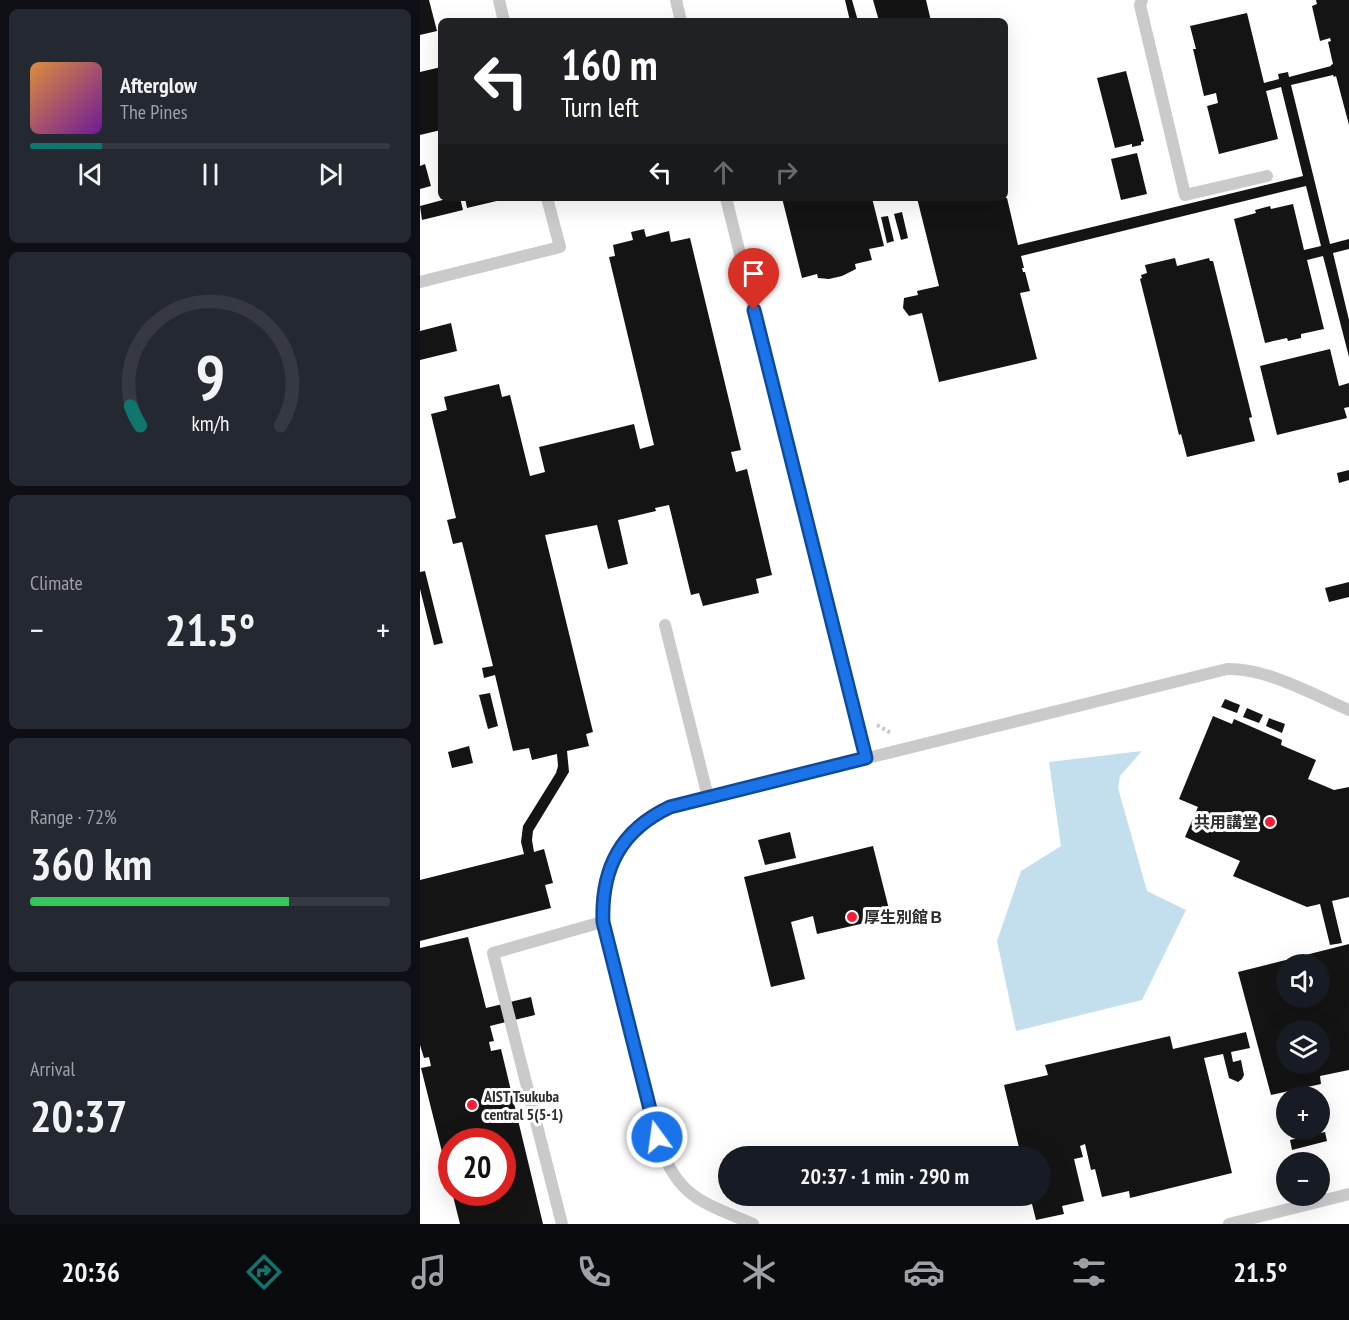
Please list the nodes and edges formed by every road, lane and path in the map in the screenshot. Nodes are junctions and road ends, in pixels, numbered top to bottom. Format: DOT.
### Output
graph roads {
  1 [pos="499,0"];
  2 [pos="676,0"];
  3 [pos="1142,0"];
  4 [pos="503,18"];
  5 [pos="680,18"];
  6 [pos="1267,176"];
  7 [pos="549,201"];
  8 [pos="727,201"];
  9 [pos="420,282"];
  10 [pos="665,625"];
  11 [pos="1349,710"];
  12 [pos="866,758"];
  13 [pos="708,797"];
  14 [pos="603,922"];
  15 [pos="1349,1194"];
  16 [pos="562,1224"];
  17 [pos="753,1224"];
  18 [pos="1229,1224"];
  1 -- 4 [label="lane"];
  2 -- 5 [label="lane"];
  3 -- 6 [label="lane"];
  7 -- 9 [label="lane"];
  8 -- 12 [label="lane"];
  10 -- 13 [label="lane"];
  11 -- 12 [label="lane"];
  12 -- 13 [label="lane"];
  13 -- 14 [label="lane"];
  14 -- 16 [label="lane"];
  14 -- 17 [label="lane"];
  15 -- 18 [label="lane"];
}
